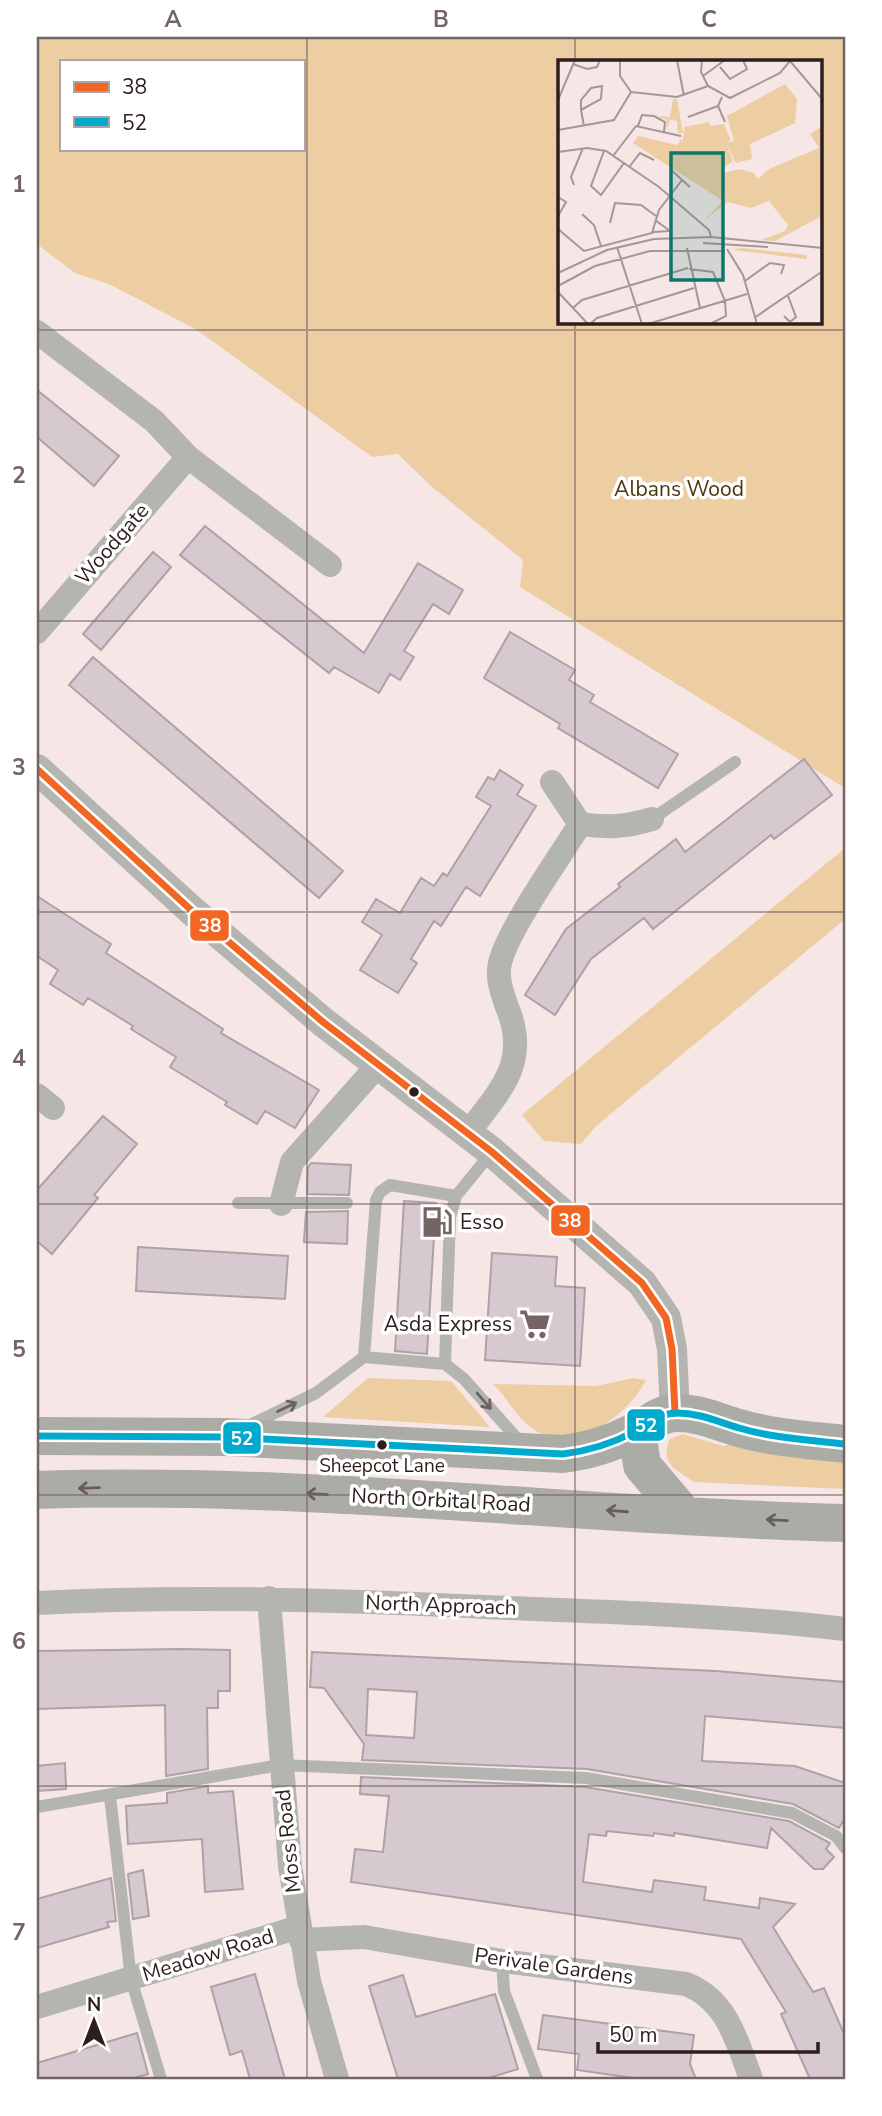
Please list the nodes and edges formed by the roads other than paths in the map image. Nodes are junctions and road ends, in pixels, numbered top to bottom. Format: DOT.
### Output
graph roads {
  1 [pos="37,331"];
  2 [pos="188,457"];
  3 [pos="330,565"];
  4 [pos="37,632"];
  5 [pos="734,761"];
  6 [pos="37,769"];
  7 [pos="552,782"];
  8 [pos="652,819"];
  9 [pos="580,824"];
  10 [pos="379,1064"];
  11 [pos="468,1133"];
  12 [pos="492,1152"];
  13 [pos="456,1196"];
  14 [pos="238,1203"];
  15 [pos="348,1203"];
  16 [pos="281,1204"];
  17 [pos="364,1357"];
  18 [pos="445,1364"];
  19 [pos="675,1413"];
  20 [pos="637,1431"];
  21 [pos="37,1436"];
  22 [pos="226,1437"];
  23 [pos="845,1444"];
  24 [pos="531,1454"];
  25 [pos="37,1490"];
  26 [pos="685,1516"];
  27 [pos="845,1523"];
  28 [pos="269,1598"];
  29 [pos="37,1603"];
  30 [pos="845,1629"];
  31 [pos="280,1765"];
  32 [pos="110,1796"];
  33 [pos="37,1807"];
  34 [pos="845,1848"];
  35 [pos="300,1934"];
  36 [pos="502,1961"];
  37 [pos="131,1979"];
  38 [pos="37,2007"];
  39 [pos="161,2079"];
  40 [pos="337,2079"];
  41 [pos="537,2079"];
  42 [pos="751,2079"];
  1 -- 2 [label="street"];
  2 -- 3 [label="street"];
  2 -- 4 [label="street, Woodgate"];
  5 -- 8 [label="lane"];
  6 -- 10 [label="street"];
  7 -- 9 [label="street"];
  8 -- 9 [label="street"];
  9 -- 11 [label="street"];
  10 -- 11 [label="street"];
  10 -- 16 [label="street"];
  11 -- 12 [label="street"];
  12 -- 13 [label="lane"];
  12 -- 19 [label="street"];
  13 -- 17 [label="lane"];
  13 -- 18 [label="lane"];
  14 -- 16 [label="lane"];
  15 -- 16 [label="lane"];
  17 -- 18 [label="lane"];
  22 -- 17 [label="lane, one-way"];
  18 -- 24 [label="lane, one-way"];
  19 -- 20 [label="highway"];
  19 -- 23 [label="highway"];
  20 -- 24 [label="highway"];
  20 -- 26 [label="highway"];
  21 -- 22 [label="highway"];
  22 -- 24 [label="highway"];
  26 -- 25 [label="highway, North Orbital Road, one-way"];
  27 -- 26 [label="highway, North Orbital Road, one-way"];
  28 -- 29 [label="street, North Approach"];
  28 -- 30 [label="street, North Approach"];
  28 -- 31 [label="street, Moss Road"];
  31 -- 32 [label="lane"];
  31 -- 34 [label="lane"];
  31 -- 35 [label="street, Moss Road"];
  32 -- 33 [label="lane"];
  32 -- 37 [label="lane"];
  35 -- 36 [label="street, Perivale Gardens"];
  35 -- 37 [label="street, Meadow Road"];
  35 -- 40 [label="street, Moss Road"];
  36 -- 41 [label="lane"];
  36 -- 42 [label="street, Perivale Gardens"];
  37 -- 38 [label="street, Meadow Road"];
  37 -- 39 [label="lane"];
}
